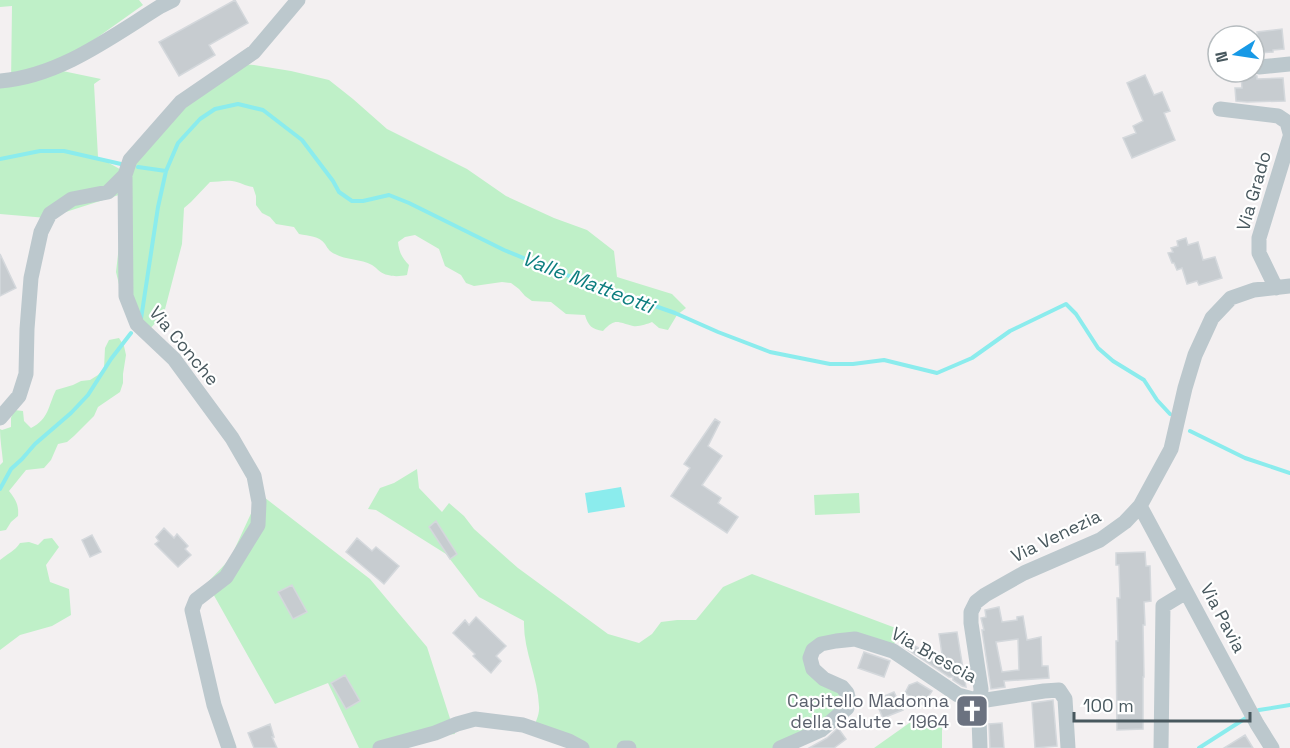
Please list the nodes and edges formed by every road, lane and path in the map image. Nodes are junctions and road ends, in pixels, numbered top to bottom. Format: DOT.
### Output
graph roads {
  1 [pos="173,0"];
  2 [pos="298,0"];
  3 [pos="1290,64"];
  4 [pos="1266,66"];
  5 [pos="0,81"];
  6 [pos="1220,109"];
  7 [pos="1290,133"];
  8 [pos="1290,138"];
  9 [pos="125,175"];
  10 [pos="1283,287"];
  11 [pos="0,418"];
  12 [pos="1140,506"];
  13 [pos="1186,592"];
  14 [pos="980,701"];
  15 [pos="229,748"];
  16 [pos="380,748"];
  17 [pos="582,748"];
  18 [pos="624,748"];
  19 [pos="629,748"];
  20 [pos="780,748"];
  21 [pos="980,748"];
  22 [pos="1068,748"];
  23 [pos="1161,748"];
  24 [pos="1272,748"];
  1 -- 5 [label="street"];
  2 -- 9 [label="street, Via Conche"];
  3 -- 4 [label="street"];
  6 -- 7 [label="street, Via Grado"];
  8 -- 10 [label="street, Via Grado"];
  9 -- 11 [label="street"];
  9 -- 15 [label="street, Via Conche"];
  10 -- 12 [label="street, Via Venezia"];
  12 -- 13 [label="street, Via Pavia"];
  12 -- 14 [label="street, Via Venezia"];
  13 -- 23 [label="street"];
  13 -- 24 [label="street, Via Pavia"];
  14 -- 20 [label="street, Via Brescia"];
  14 -- 21 [label="street, Via Venezia"];
  14 -- 22 [label="street"];
  16 -- 17 [label="street"];
  18 -- 19 [label="street"];
}
